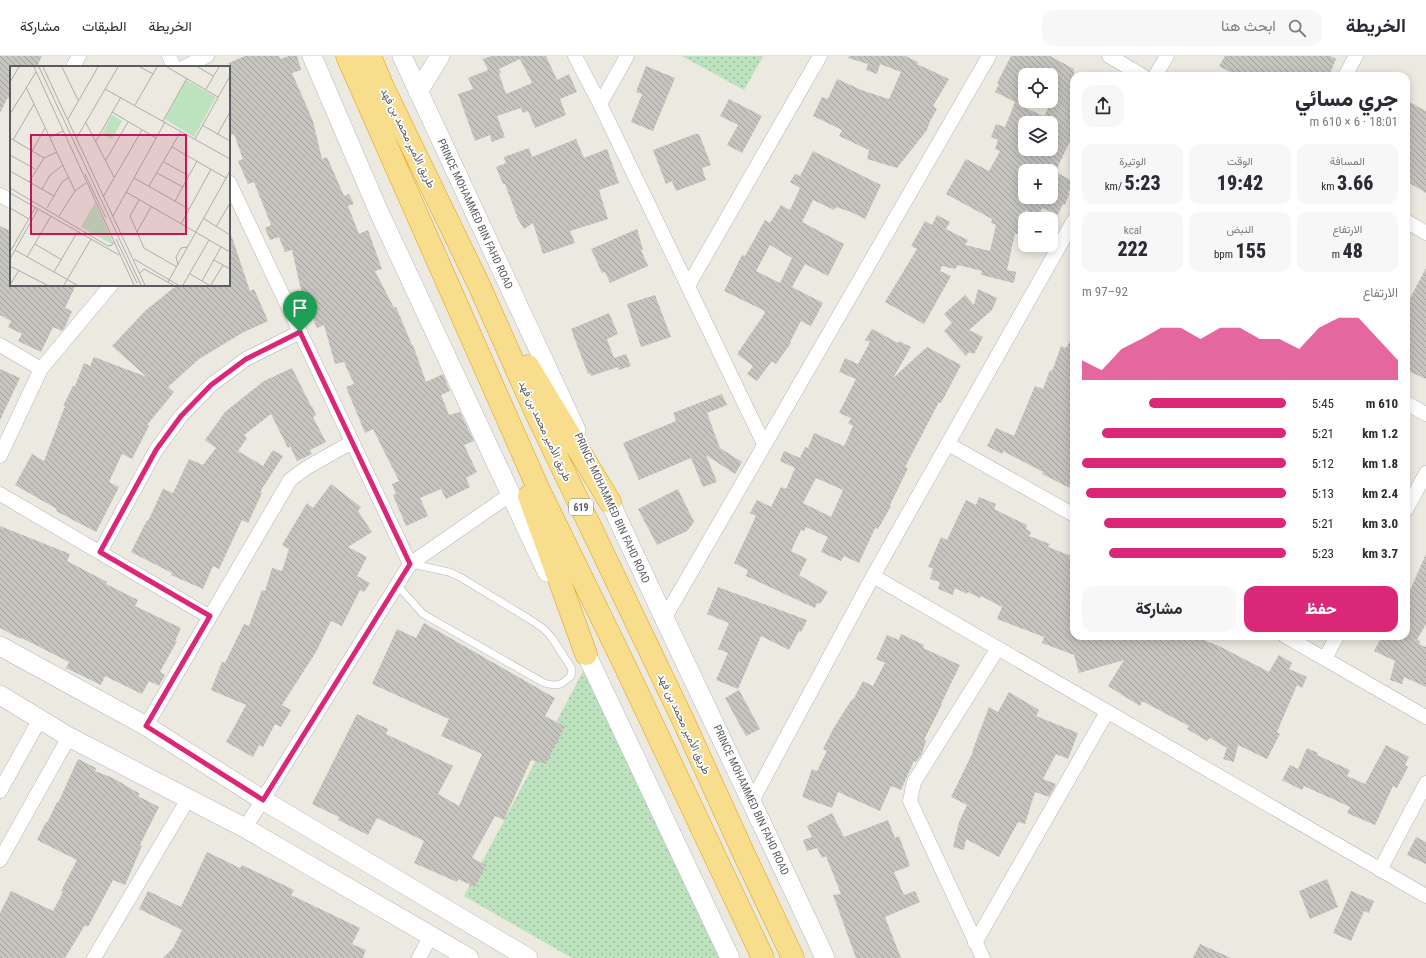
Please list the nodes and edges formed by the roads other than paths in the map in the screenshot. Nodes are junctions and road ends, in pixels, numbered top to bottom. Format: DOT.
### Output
graph roads {
  1 [pos="79,56"];
  2 [pos="169,56"];
  3 [pos="207,56"];
  4 [pos="312,56"];
  5 [pos="347,56"];
  6 [pos="370,56"];
  7 [pos="402,56"];
  8 [pos="440,56"];
  9 [pos="575,56"];
  10 [pos="627,56"];
  11 [pos="820,56"];
  12 [pos="989,56"];
  13 [pos="1109,56"];
  14 [pos="1167,56"];
  15 [pos="1356,56"];
  16 [pos="74,66"];
  17 [pos="174,66"];
  18 [pos="186,66"];
  19 [pos="1137,72"];
  20 [pos="1157,72"];
  21 [pos="1347,72"];
  22 [pos="418,92"];
  23 [pos="600,104"];
  24 [pos="230,187"];
  25 [pos="235,210"];
  26 [pos="1410,223"];
  27 [pos="1070,227"];
  28 [pos="1426,233"];
  29 [pos="479,285"];
  30 [pos="111,286"];
  31 [pos="688,286"];
  32 [pos="464,318"];
  33 [pos="300,332"];
  34 [pos="0,345"];
  35 [pos="41,369"];
  36 [pos="1410,405"];
  37 [pos="1426,414"];
  38 [pos="352,442"];
  39 [pos="764,444"];
  40 [pos="948,444"];
  41 [pos="0,456"];
  42 [pos="1426,473"];
  43 [pos="0,494"];
  44 [pos="511,494"];
  45 [pos="610,502"];
  46 [pos="1410,503"];
  47 [pos="1070,514"];
  48 [pos="100,552"];
  49 [pos="410,564"];
  50 [pos="873,576"];
  51 [pos="397,585"];
  52 [pos="210,616"];
  53 [pos="664,619"];
  54 [pos="1292,640"];
  55 [pos="1335,640"];
  56 [pos="0,646"];
  57 [pos="998,648"];
  58 [pos="586,654"];
  59 [pos="1324,659"];
  60 [pos="0,696"];
  61 [pos="1107,712"];
  62 [pos="1426,717"];
  63 [pos="40,719"];
  64 [pos="146,726"];
  65 [pos="70,737"];
  66 [pos="1426,783"];
  67 [pos="0,791"];
  68 [pos="188,799"];
  69 [pos="263,800"];
  70 [pos="752,801"];
  71 [pos="245,828"];
  72 [pos="0,860"];
  73 [pos="1380,870"];
  74 [pos="1426,896"];
  75 [pos="432,935"];
  76 [pos="976,943"];
  77 [pos="94,958"];
  78 [pos="419,958"];
  79 [pos="469,958"];
  80 [pos="528,958"];
  81 [pos="730,958"];
  82 [pos="763,958"];
  83 [pos="793,958"];
  84 [pos="825,958"];
  85 [pos="983,958"];
  1 -- 16 [label="street"];
  2 -- 17 [label="street"];
  3 -- 18 [label="street"];
  4 -- 44 [label="main road"];
  5 -- 32 [label="highway, طريق الأمير محمد بن فهد / 619"];
  6 -- 29 [label="highway, طريق الأمير محمد بن فهد / 619"];
  7 -- 22 [label="main road, PRINCE MOHAMMED BIN FAHD ROAD"];
  8 -- 22 [label="main road"];
  9 -- 23 [label="street"];
  10 -- 23 [label="street"];
  11 -- 31 [label="street"];
  12 -- 39 [label="street"];
  13 -- 19 [label="street"];
  14 -- 20 [label="street"];
  15 -- 21 [label="street"];
  22 -- 45 [label="main road, PRINCE MOHAMMED BIN FAHD ROAD"];
  23 -- 31 [label="street"];
  24 -- 25 [label="street"];
  25 -- 33 [label="street"];
  26 -- 28 [label="street"];
  27 -- 40 [label="street"];
  29 -- 45 [label="highway"];
  29 -- 83 [label="highway, طريق الأمير محمد بن فهد / 619"];
  30 -- 35 [label="street"];
  31 -- 39 [label="street"];
  32 -- 58 [label="highway"];
  32 -- 82 [label="highway, طريق الأمير محمد بن فهد / 619"];
  33 -- 38 [label="street"];
  33 -- 48 [label="street"];
  34 -- 35 [label="street"];
  35 -- 41 [label="street"];
  36 -- 37 [label="street"];
  38 -- 49 [label="street"];
  38 -- 52 [label="street"];
  39 -- 53 [label="street"];
  40 -- 47 [label="street"];
  40 -- 50 [label="street"];
  42 -- 46 [label="street"];
  43 -- 48 [label="street"];
  44 -- 49 [label="street"];
  44 -- 58 [label="main road"];
  45 -- 53 [label="main road, PRINCE MOHAMMED BIN FAHD ROAD"];
  48 -- 52 [label="street"];
  49 -- 51 [label="street"];
  49 -- 51 [label="lane"];
  50 -- 57 [label="street"];
  50 -- 70 [label="street"];
  51 -- 69 [label="street"];
  52 -- 64 [label="street"];
  53 -- 70 [label="main road, PRINCE MOHAMMED BIN FAHD ROAD"];
  54 -- 59 [label="street"];
  55 -- 59 [label="street"];
  56 -- 64 [label="main road"];
  57 -- 61 [label="street"];
  57 -- 76 [label="street"];
  58 -- 81 [label="main road"];
  59 -- 62 [label="street"];
  60 -- 63 [label="main road"];
  61 -- 73 [label="street"];
  61 -- 76 [label="street"];
  63 -- 65 [label="main road"];
  63 -- 67 [label="street"];
  64 -- 69 [label="main road"];
  65 -- 68 [label="main road"];
  65 -- 72 [label="street"];
  66 -- 73 [label="street"];
  68 -- 71 [label="main road"];
  68 -- 77 [label="street"];
  69 -- 71 [label="street"];
  69 -- 80 [label="main road"];
  70 -- 84 [label="main road, PRINCE MOHAMMED BIN FAHD ROAD"];
  71 -- 75 [label="main road"];
  73 -- 74 [label="street"];
  75 -- 78 [label="street"];
  75 -- 79 [label="main road"];
  76 -- 85 [label="street"];
}
